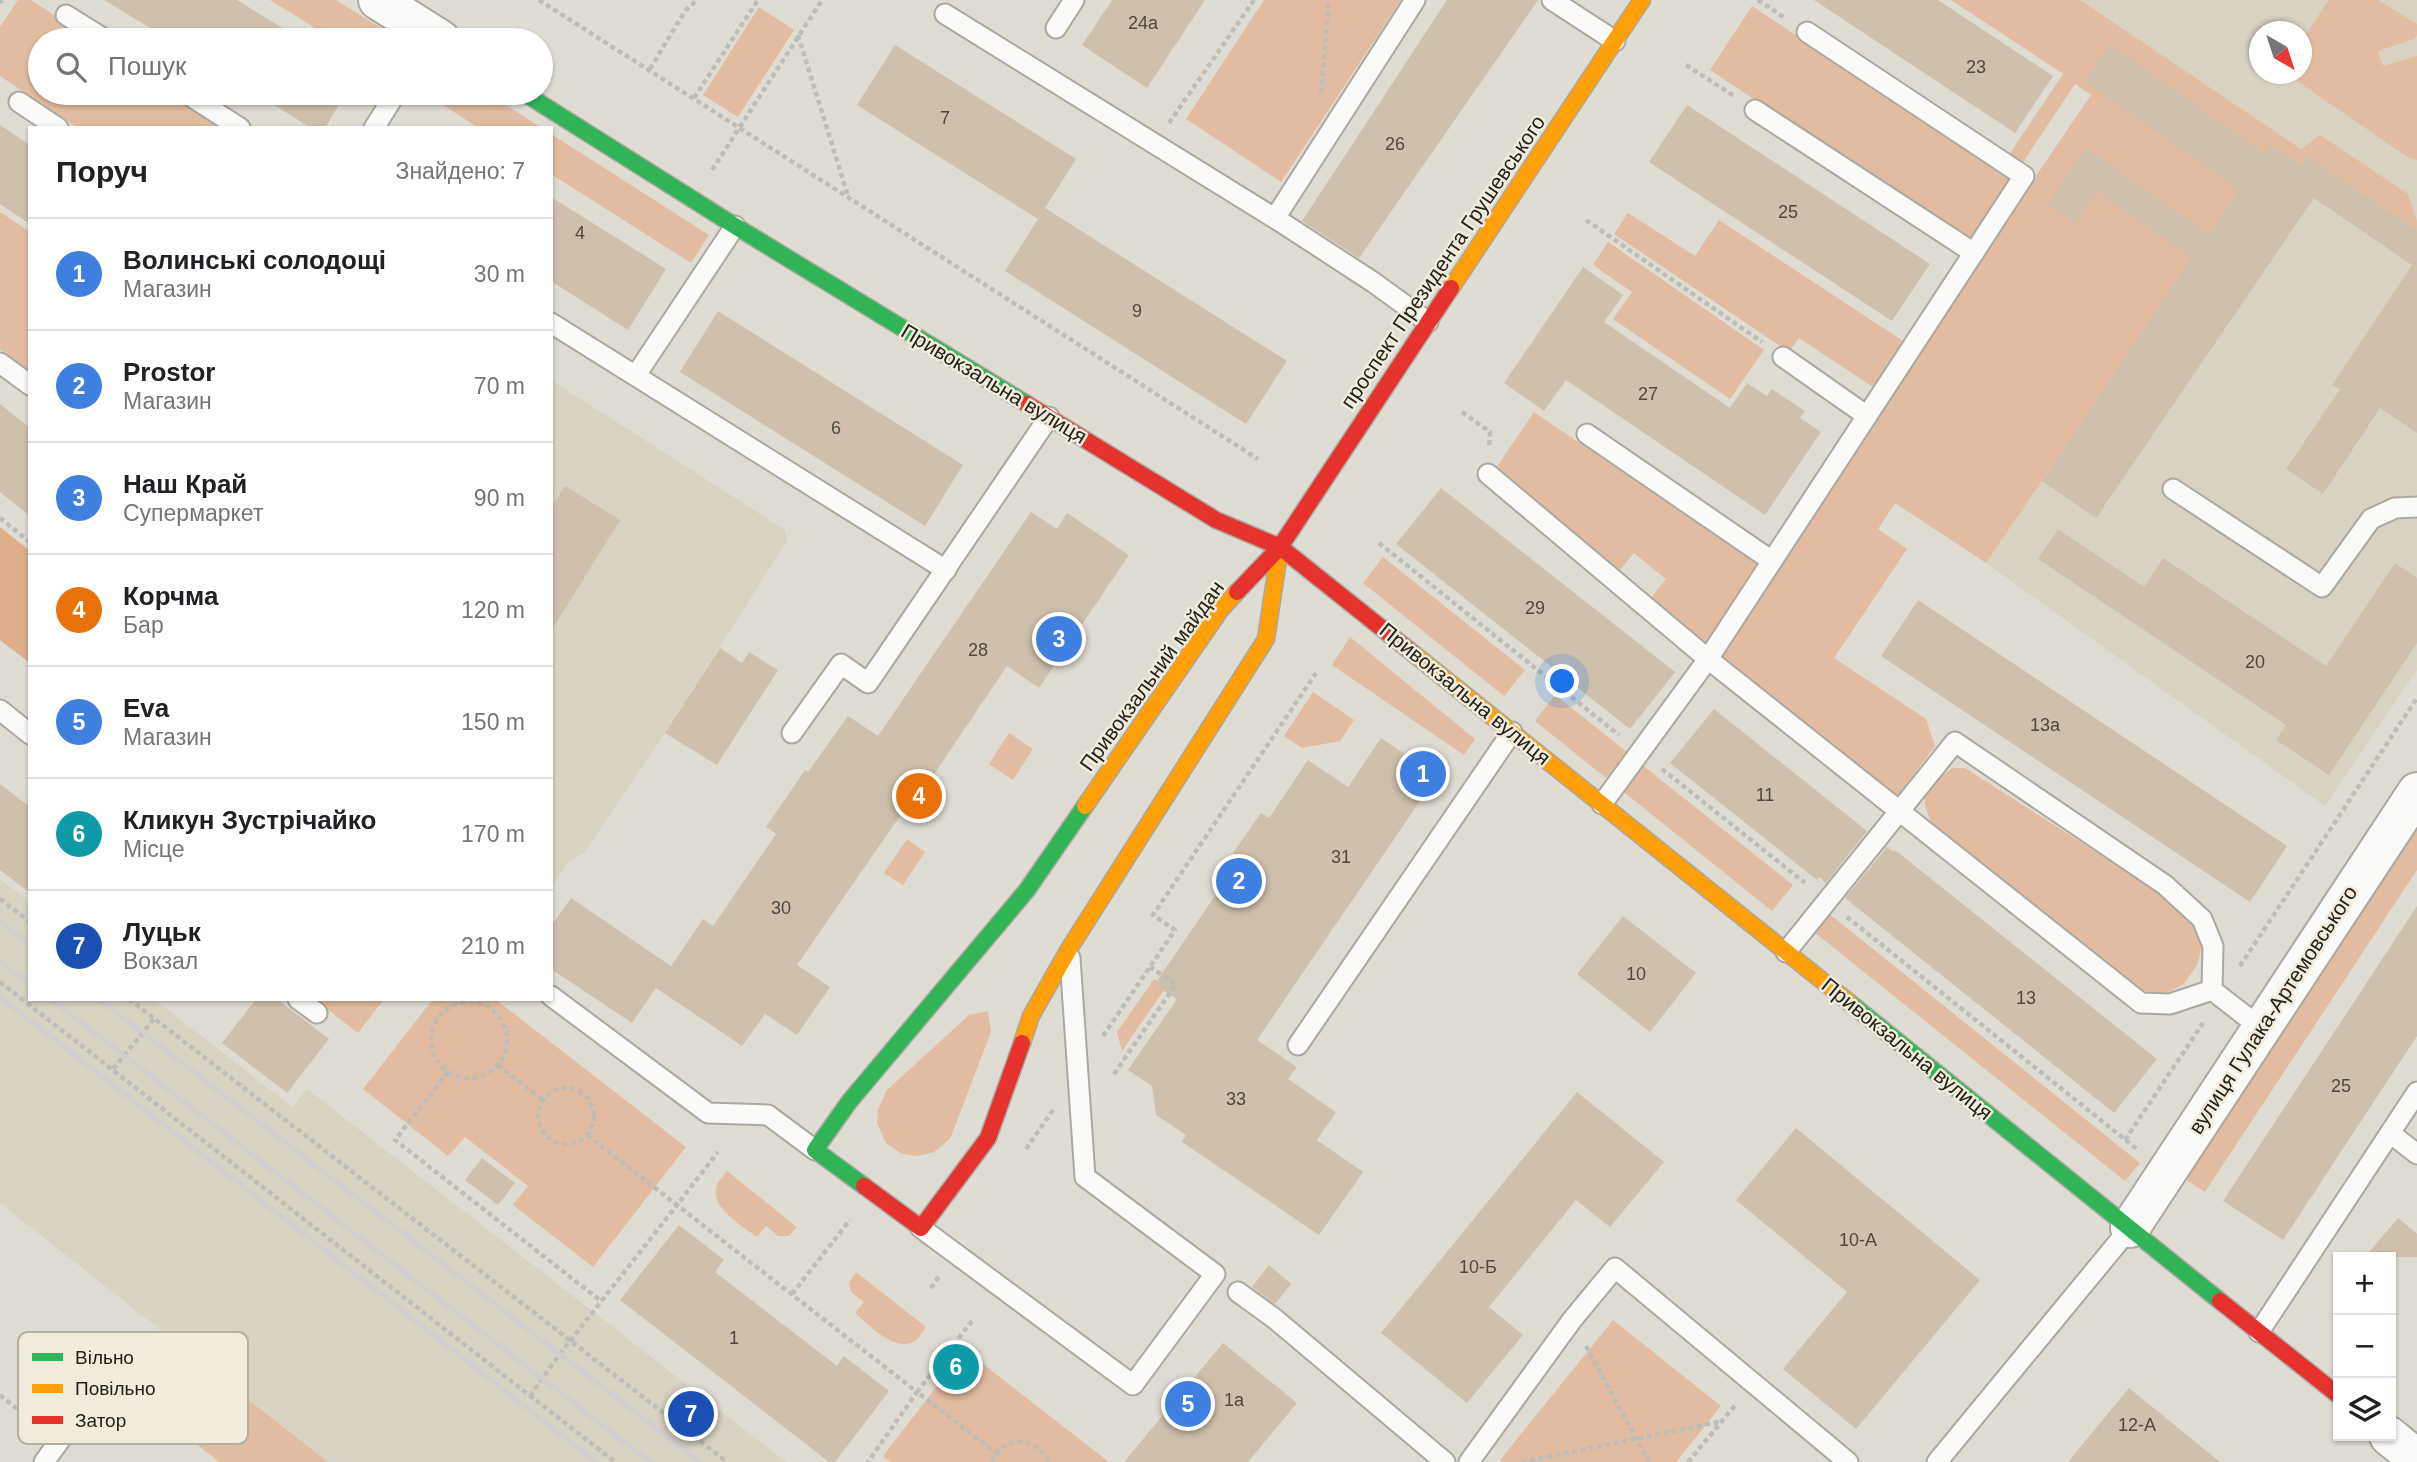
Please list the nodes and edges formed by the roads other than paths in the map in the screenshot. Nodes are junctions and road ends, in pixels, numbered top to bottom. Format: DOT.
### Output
graph roads {
  1 [pos="378,0"];
  2 [pos="1074,0"];
  3 [pos="1415,0"];
  4 [pos="1552,0"];
  5 [pos="1642,0"];
  6 [pos="945,14"];
  7 [pos="66,15"];
  8 [pos="87,28"];
  9 [pos="419,28"];
  10 [pos="1056,28"];
  11 [pos="1807,32"];
  12 [pos="1615,41"];
  13 [pos="19,102"];
  14 [pos="205,105"];
  15 [pos="388,105"];
  16 [pos="543,105"];
  17 [pos="1755,110"];
  18 [pos="55,126"];
  19 [pos="237,126"];
  20 [pos="375,126"];
  21 [pos="1275,218"];
  22 [pos="735,226"];
  23 [pos="1974,253"];
  24 [pos="1428,322"];
  25 [pos="553,324"];
  26 [pos="1783,357"];
  27 [pos="0,363"];
  28 [pos="636,375"];
  29 [pos="28,384"];
  30 [pos="1867,416"];
  31 [pos="1049,417"];
  32 [pos="1587,434"];
  33 [pos="1488,474"];
  34 [pos="2173,489"];
  35 [pos="2417,507"];
  36 [pos="1280,547"];
  37 [pos="1772,561"];
  38 [pos="946,570"];
  39 [pos="1708,659"];
  40 [pos="0,710"];
  41 [pos="28,732"];
  42 [pos="1512,732"];
  43 [pos="792,733"];
  44 [pos="1602,804"];
  45 [pos="2413,805"];
  46 [pos="1900,813"];
  47 [pos="1069,950"];
  48 [pos="1786,952"];
  49 [pos="2216,994"];
  50 [pos="553,997"];
  51 [pos="302,1001"];
  52 [pos="317,1013"];
  53 [pos="2261,1028"];
  54 [pos="1298,1045"];
  55 [pos="2417,1092"];
  56 [pos="2390,1133"];
  57 [pos="816,1150"];
  58 [pos="2417,1154"];
  59 [pos="921,1228"];
  60 [pos="2130,1228"];
  61 [pos="1238,1292"];
  62 [pos="2259,1332"];
  63 [pos="2333,1391"];
  64 [pos="2395,1441"];
  65 [pos="57,1444"];
  66 [pos="2417,1459"];
  67 [pos="44,1462"];
  68 [pos="1445,1462"];
  69 [pos="1469,1462"];
  70 [pos="1848,1462"];
  71 [pos="1937,1462"];
  1 -- 9 [label="street"];
  2 -- 10 [label="lane"];
  3 -- 21 [label="lane"];
  4 -- 12 [label="lane"];
  5 -- 12 [label="street, проспект Президента Грушевського"];
  6 -- 21 [label="lane"];
  7 -- 8 [label="lane"];
  11 -- 23 [label="lane"];
  12 -- 24 [label="street, проспект Президента Грушевського"];
  13 -- 18 [label="lane"];
  14 -- 19 [label="lane"];
  15 -- 20 [label="lane"];
  16 -- 22 [label="street, Привокзальна вулиця"];
  17 -- 23 [label="lane"];
  21 -- 24 [label="lane"];
  22 -- 28 [label="lane"];
  22 -- 31 [label="street, Привокзальна вулиця"];
  23 -- 30 [label="lane"];
  24 -- 36 [label="street, проспект Президента Грушевського"];
  25 -- 28 [label="lane"];
  26 -- 30 [label="lane"];
  27 -- 29 [label="lane"];
  28 -- 38 [label="lane"];
  30 -- 37 [label="lane"];
  31 -- 36 [label="street, Привокзальна вулиця"];
  31 -- 38 [label="lane"];
  32 -- 37 [label="lane"];
  33 -- 39 [label="lane"];
  34 -- 35 [label="lane"];
  36 -- 42 [label="street, Привокзальна вулиця"];
  36 -- 47 [label="street"];
  36 -- 57 [label="street, Привокзальний майдан"];
  37 -- 39 [label="lane"];
  38 -- 43 [label="lane"];
  39 -- 44 [label="lane"];
  39 -- 46 [label="lane"];
  40 -- 41 [label="lane"];
  42 -- 44 [label="street, Привокзальна вулиця"];
  42 -- 54 [label="lane"];
  44 -- 48 [label="street, Привокзальна вулиця"];
  45 -- 53 [label="street, вулиця Гулака-Артемовського"];
  46 -- 48 [label="lane"];
  46 -- 49 [label="lane"];
  46 -- 49 [label="lane"];
  47 -- 59 [label="street"];
  47 -- 59 [label="lane"];
  48 -- 60 [label="street, Привокзальна вулиця"];
  49 -- 53 [label="lane"];
  50 -- 57 [label="lane"];
  51 -- 52 [label="lane"];
  53 -- 60 [label="street, вулиця Гулака-Артемовського"];
  55 -- 56 [label="lane"];
  56 -- 58 [label="lane"];
  56 -- 62 [label="lane"];
  57 -- 59 [label="street"];
  60 -- 62 [label="street, Привокзальна вулиця"];
  60 -- 71 [label="lane"];
  61 -- 68 [label="lane"];
  62 -- 63 [label="street, Привокзальна вулиця"];
  64 -- 66 [label="street"];
  65 -- 67 [label="lane"];
  69 -- 70 [label="lane"];
}
